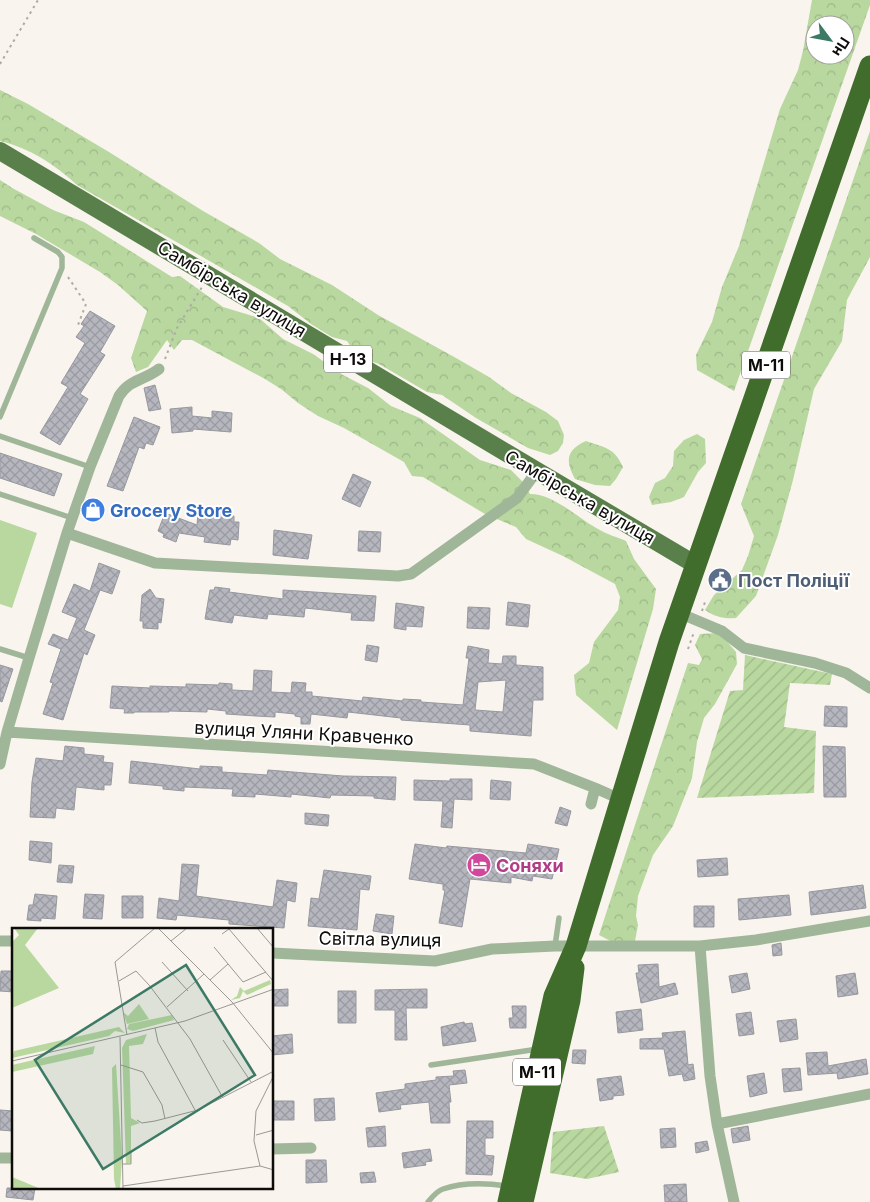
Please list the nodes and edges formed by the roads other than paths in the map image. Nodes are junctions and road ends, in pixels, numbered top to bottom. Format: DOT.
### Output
graph roads {
  1 [pos="870,66"];
  2 [pos="0,151"];
  3 [pos="34,238"];
  4 [pos="159,369"];
  5 [pos="0,417"];
  6 [pos="0,436"];
  7 [pos="90,467"];
  8 [pos="537,471"];
  9 [pos="0,494"];
  10 [pos="72,518"];
  11 [pos="67,533"];
  12 [pos="696,565"];
  13 [pos="680,613"];
  14 [pos="0,648"];
  15 [pos="28,658"];
  16 [pos="870,688"];
  17 [pos="7,732"];
  18 [pos="1,757"];
  19 [pos="595,788"];
  20 [pos="620,799"];
  21 [pos="591,804"];
  22 [pos="559,918"];
  23 [pos="870,921"];
  24 [pos="555,946"];
  25 [pos="576,946"];
  26 [pos="700,946"];
  27 [pos="274,953"];
  28 [pos="543,1048"];
  29 [pos="431,1065"];
  30 [pos="870,1094"];
  31 [pos="717,1124"];
  32 [pos="311,1148"];
  33 [pos="274,1149"];
  34 [pos="514,1197"];
  35 [pos="428,1202"];
  36 [pos="734,1202"];
  1 -- 12 [label="highway, М-11"];
  2 -- 8 [label="main road, Самбірська вулиця / Н-13"];
  3 -- 5 [label="lane"];
  4 -- 7 [label="street"];
  6 -- 7 [label="lane"];
  7 -- 10 [label="street"];
  8 -- 11 [label="street"];
  8 -- 12 [label="main road, Самбірська вулиця / Н-13"];
  9 -- 10 [label="lane"];
  10 -- 11 [label="street"];
  11 -- 15 [label="street"];
  12 -- 13 [label="highway, М-11"];
  13 -- 16 [label="street"];
  13 -- 20 [label="highway, М-11"];
  14 -- 15 [label="lane"];
  15 -- 17 [label="street"];
  17 -- 18 [label="street"];
  17 -- 19 [label="street, вулиця Уляни Кравченко"];
  19 -- 20 [label="street, вулиця Уляни Кравченко"];
  19 -- 21 [label="street"];
  20 -- 25 [label="highway, М-11"];
  22 -- 24 [label="lane"];
  23 -- 26 [label="street, Світла вулиця"];
  24 -- 25 [label="street, Світла вулиця"];
  24 -- 27 [label="street, Світла вулиця"];
  25 -- 26 [label="street, Світла вулиця"];
  25 -- 28 [label="highway, М-11"];
  25 -- 34 [label="highway, М-11"];
  26 -- 31 [label="street"];
  28 -- 29 [label="lane"];
  28 -- 34 [label="highway, М-11"];
  30 -- 31 [label="street"];
  31 -- 36 [label="street"];
  32 -- 33 [label="street"];
  34 -- 35 [label="lane"];
}
